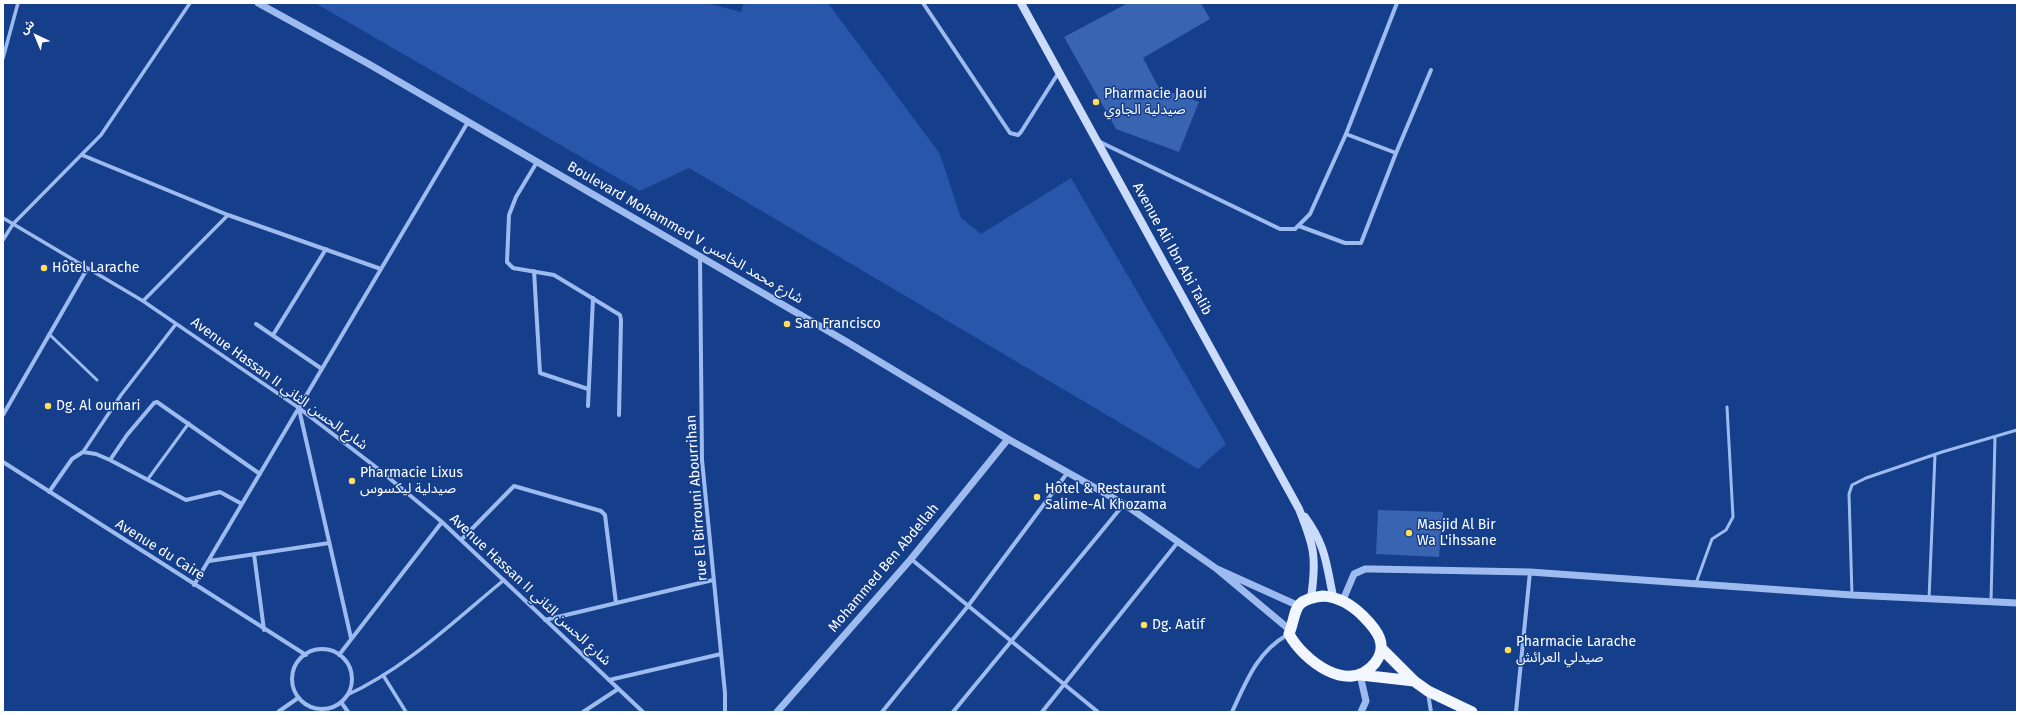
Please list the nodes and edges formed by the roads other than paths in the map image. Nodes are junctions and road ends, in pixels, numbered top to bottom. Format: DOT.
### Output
graph roads {
  1 [pos="18,3"];
  2 [pos="190,3"];
  3 [pos="258,3"];
  4 [pos="923,3"];
  5 [pos="1021,3"];
  6 [pos="1397,3"];
  7 [pos="3,58"];
  8 [pos="1431,70"];
  9 [pos="1059,72"];
  10 [pos="468,122"];
  11 [pos="1346,134"];
  12 [pos="1098,141"];
  13 [pos="1396,153"];
  14 [pos="82,155"];
  15 [pos="538,162"];
  16 [pos="228,214"];
  17 [pos="3,218"];
  18 [pos="13,224"];
  19 [pos="1299,226"];
  20 [pos="3,240"];
  21 [pos="326,249"];
  22 [pos="700,257"];
  23 [pos="87,269"];
  24 [pos="381,269"];
  25 [pos="534,272"];
  26 [pos="593,298"];
  27 [pos="143,301"];
  28 [pos="176,324"];
  29 [pos="256,324"];
  30 [pos="49,334"];
  31 [pos="273,335"];
  32 [pos="322,369"];
  33 [pos="97,380"];
  34 [pos="588,389"];
  35 [pos="588,406"];
  36 [pos="1727,407"];
  37 [pos="299,408"];
  38 [pos="619,414"];
  39 [pos="3,415"];
  40 [pos="189,424"];
  41 [pos="2017,430"];
  42 [pos="1995,437"];
  43 [pos="1008,439"];
  44 [pos="82,452"];
  45 [pos="1935,455"];
  46 [pos="110,460"];
  47 [pos="3,462"];
  48 [pos="1068,472"];
  49 [pos="260,474"];
  50 [pos="148,479"];
  51 [pos="49,492"];
  52 [pos="242,504"];
  53 [pos="1124,504"];
  54 [pos="1299,509"];
  55 [pos="442,522"];
  56 [pos="461,540"];
  57 [pos="1178,542"];
  58 [pos="329,543"];
  59 [pos="254,554"];
  60 [pos="911,560"];
  61 [pos="209,561"];
  62 [pos="1216,569"];
  63 [pos="1530,572"];
  64 [pos="504,580"];
  65 [pos="713,580"];
  66 [pos="1696,583"];
  67 [pos="194,586"];
  68 [pos="1852,594"];
  69 [pos="1311,598"];
  70 [pos="1338,598"];
  71 [pos="1929,599"];
  72 [pos="1991,601"];
  73 [pos="616,603"];
  74 [pos="2017,603"];
  75 [pos="968,606"];
  76 [pos="1299,606"];
  77 [pos="545,620"];
  78 [pos="264,630"];
  79 [pos="1289,632"];
  80 [pos="351,638"];
  81 [pos="1010,640"];
  82 [pos="1382,649"];
  83 [pos="721,654"];
  84 [pos="306,655"];
  85 [pos="339,655"];
  86 [pos="383,675"];
  87 [pos="1360,675"];
  88 [pos="610,680"];
  89 [pos="1414,682"];
  90 [pos="1064,685"];
  91 [pos="618,689"];
  92 [pos="1428,691"];
  93 [pos="347,695"];
  94 [pos="298,698"];
  95 [pos="341,702"];
  96 [pos="278,712"];
  97 [pos="348,712"];
  98 [pos="406,712"];
  99 [pos="583,712"];
  100 [pos="642,712"];
  101 [pos="725,712"];
  102 [pos="777,712"];
  103 [pos="882,712"];
  104 [pos="953,712"];
  105 [pos="1042,712"];
  106 [pos="1098,712"];
  107 [pos="1232,712"];
  108 [pos="1361,712"];
  109 [pos="1431,712"];
  110 [pos="1472,712"];
  111 [pos="1516,712"];
  1 -- 7 [label="street"];
  2 -- 14 [label="street"];
  3 -- 10 [label="street, Boulevard Mohammed V شارع محمد الخامس"];
  4 -- 9 [label="street"];
  5 -- 9 [label="main road, Avenue Ali Ibn Abi Talib"];
  6 -- 11 [label="street"];
  8 -- 13 [label="street"];
  9 -- 12 [label="main road, Avenue Ali Ibn Abi Talib"];
  10 -- 15 [label="street, Boulevard Mohammed V شارع محمد الخامس"];
  10 -- 24 [label="street"];
  11 -- 13 [label="street"];
  11 -- 19 [label="street"];
  12 -- 19 [label="street"];
  12 -- 54 [label="main road, Avenue Ali Ibn Abi Talib"];
  13 -- 19 [label="street"];
  14 -- 16 [label="street"];
  14 -- 18 [label="street"];
  15 -- 22 [label="street, Boulevard Mohammed V شارع محمد الخامس"];
  15 -- 25 [label="street"];
  16 -- 21 [label="street"];
  16 -- 27 [label="street"];
  17 -- 18 [label="street, Avenue Hassan II شارع الحسن الثاني"];
  18 -- 20 [label="street"];
  18 -- 23 [label="street, Avenue Hassan II شارع الحسن الثاني"];
  21 -- 24 [label="street"];
  21 -- 31 [label="street"];
  22 -- 43 [label="street, Boulevard Mohammed V شارع محمد الخامس"];
  22 -- 65 [label="street, rue El Birrouni Abourrihan"];
  23 -- 27 [label="street, Avenue Hassan II شارع الحسن الثاني"];
  23 -- 30 [label="street"];
  24 -- 32 [label="street"];
  25 -- 26 [label="street"];
  25 -- 34 [label="street"];
  26 -- 34 [label="street"];
  26 -- 38 [label="street"];
  27 -- 28 [label="street, Avenue Hassan II شارع الحسن الثاني"];
  28 -- 37 [label="street, Avenue Hassan II شارع الحسن الثاني"];
  28 -- 44 [label="street"];
  29 -- 31 [label="street"];
  30 -- 33 [label="lane"];
  30 -- 39 [label="street"];
  31 -- 32 [label="street"];
  32 -- 37 [label="street"];
  34 -- 35 [label="street"];
  36 -- 66 [label="lane"];
  37 -- 49 [label="street"];
  37 -- 55 [label="street, Avenue Hassan II شارع الحسن الثاني"];
  37 -- 58 [label="street"];
  40 -- 46 [label="street"];
  40 -- 49 [label="street"];
  40 -- 50 [label="lane"];
  41 -- 42 [label="lane"];
  42 -- 45 [label="lane"];
  42 -- 72 [label="lane"];
  43 -- 48 [label="street, Boulevard Mohammed V شارع محمد الخامس"];
  43 -- 60 [label="street, Mohammed Ben Abdellah"];
  44 -- 46 [label="street"];
  44 -- 51 [label="street"];
  45 -- 68 [label="lane"];
  45 -- 71 [label="lane"];
  46 -- 50 [label="street"];
  47 -- 51 [label="street, Avenue du Caire"];
  48 -- 53 [label="street, Boulevard Mohammed V شارع محمد الخامس"];
  48 -- 75 [label="street"];
  49 -- 52 [label="street"];
  50 -- 52 [label="street"];
  51 -- 67 [label="street, Avenue du Caire"];
  52 -- 61 [label="street"];
  53 -- 57 [label="street, Boulevard Mohammed V شارع محمد الخامس"];
  53 -- 81 [label="street"];
  54 -- 69 [label="main road"];
  54 -- 70 [label="main road"];
  55 -- 56 [label="street, Avenue Hassan II شارع الحسن الثاني"];
  55 -- 80 [label="street"];
  56 -- 64 [label="street, Avenue Hassan II شارع الحسن الثاني"];
  56 -- 73 [label="street"];
  57 -- 62 [label="street, Boulevard Mohammed V شارع محمد الخامس"];
  57 -- 90 [label="street"];
  58 -- 59 [label="street"];
  58 -- 80 [label="street"];
  59 -- 61 [label="street"];
  59 -- 78 [label="street"];
  60 -- 75 [label="street"];
  60 -- 102 [label="street, Mohammed Ben Abdellah"];
  61 -- 67 [label="street"];
  62 -- 76 [label="street, Boulevard Mohammed V شارع محمد الخامس"];
  62 -- 79 [label="street, Boulevard Mohammed V شارع محمد الخامس"];
  63 -- 66 [label="street"];
  63 -- 70 [label="street"];
  63 -- 111 [label="street"];
  64 -- 77 [label="street, Avenue Hassan II شارع الحسن الثاني"];
  64 -- 86 [label="street"];
  65 -- 73 [label="street"];
  65 -- 83 [label="street, rue El Birrouni Abourrihan"];
  66 -- 68 [label="street"];
  67 -- 78 [label="street, Avenue du Caire"];
  68 -- 71 [label="street"];
  69 -- 70 [label="highway"];
  69 -- 76 [label="highway"];
  70 -- 82 [label="highway"];
  71 -- 72 [label="street"];
  72 -- 74 [label="street"];
  73 -- 77 [label="street"];
  75 -- 81 [label="street"];
  75 -- 103 [label="street"];
  76 -- 79 [label="highway"];
  77 -- 88 [label="street, Avenue Hassan II شارع الحسن الثاني"];
  78 -- 84 [label="street, Avenue du Caire"];
  79 -- 87 [label="highway"];
  79 -- 107 [label="street"];
  80 -- 85 [label="street"];
  81 -- 90 [label="street"];
  81 -- 104 [label="street"];
  82 -- 87 [label="highway"];
  82 -- 89 [label="highway"];
  83 -- 88 [label="street"];
  83 -- 101 [label="street, rue El Birrouni Abourrihan"];
  84 -- 85 [label="street"];
  84 -- 94 [label="street"];
  85 -- 93 [label="street"];
  86 -- 93 [label="street"];
  86 -- 98 [label="street"];
  87 -- 89 [label="highway"];
  87 -- 108 [label="street"];
  88 -- 91 [label="street, Avenue Hassan II شارع الحسن الثاني"];
  89 -- 92 [label="highway"];
  90 -- 105 [label="street"];
  90 -- 106 [label="street"];
  91 -- 99 [label="street"];
  91 -- 100 [label="street, Avenue Hassan II شارع الحسن الثاني"];
  92 -- 109 [label="street"];
  92 -- 110 [label="highway"];
  93 -- 95 [label="street"];
  94 -- 95 [label="street"];
  94 -- 96 [label="street"];
  95 -- 97 [label="street"];
}
